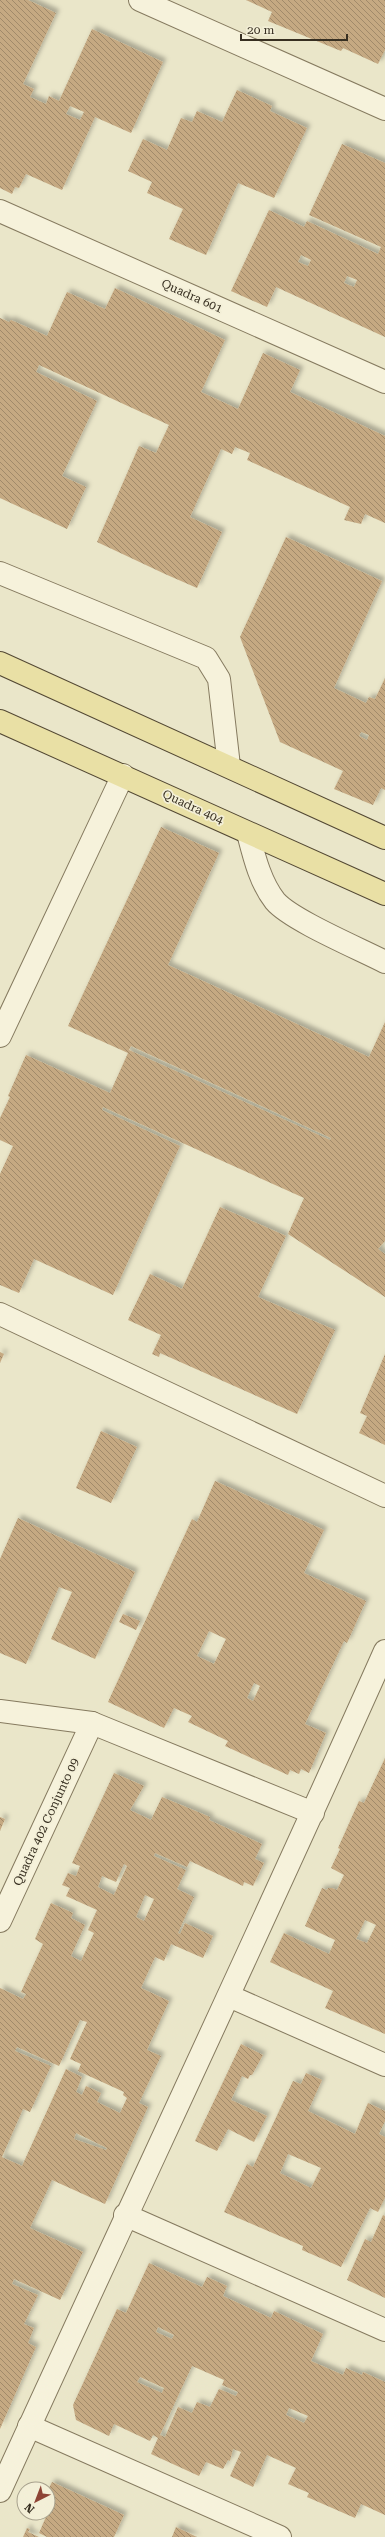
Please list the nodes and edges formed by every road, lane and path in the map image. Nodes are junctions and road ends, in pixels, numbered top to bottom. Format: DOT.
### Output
graph roads {
  1 [pos="140,0"];
  2 [pos="385,109"];
  3 [pos="0,210"];
  4 [pos="385,382"];
  5 [pos="0,573"];
  6 [pos="0,663"];
  7 [pos="0,721"];
  8 [pos="229,766"];
  9 [pos="123,775"];
  10 [pos="248,833"];
  11 [pos="385,838"];
  12 [pos="385,894"];
  13 [pos="385,962"];
  14 [pos="0,1036"];
  15 [pos="0,1314"];
  16 [pos="385,1496"];
  17 [pos="385,1650"];
  18 [pos="0,1711"];
  19 [pos="92,1723"];
  20 [pos="313,1813"];
  21 [pos="0,1921"];
  22 [pos="229,1996"];
  23 [pos="385,2066"];
  24 [pos="125,2215"];
  25 [pos="385,2330"];
  26 [pos="29,2426"];
  27 [pos="0,2491"];
  28 [pos="280,2537"];
  1 -- 2 [label="street"];
  3 -- 4 [label="street, Quadra 601"];
  5 -- 8 [label="street"];
  6 -- 8 [label="main road"];
  7 -- 9 [label="main road, Quadra 404"];
  8 -- 11 [label="main road"];
  9 -- 10 [label="main road, Quadra 404"];
  9 -- 14 [label="street"];
  10 -- 12 [label="main road, Quadra 404"];
  10 -- 13 [label="street"];
  15 -- 16 [label="street"];
  17 -- 20 [label="street"];
  18 -- 19 [label="street"];
  19 -- 20 [label="street"];
  19 -- 21 [label="street, Quadra 402 Conjunto 09"];
  20 -- 22 [label="street"];
  22 -- 23 [label="street"];
  22 -- 24 [label="street"];
  24 -- 25 [label="street"];
  24 -- 26 [label="street"];
  26 -- 27 [label="street"];
  26 -- 28 [label="street"];
}
